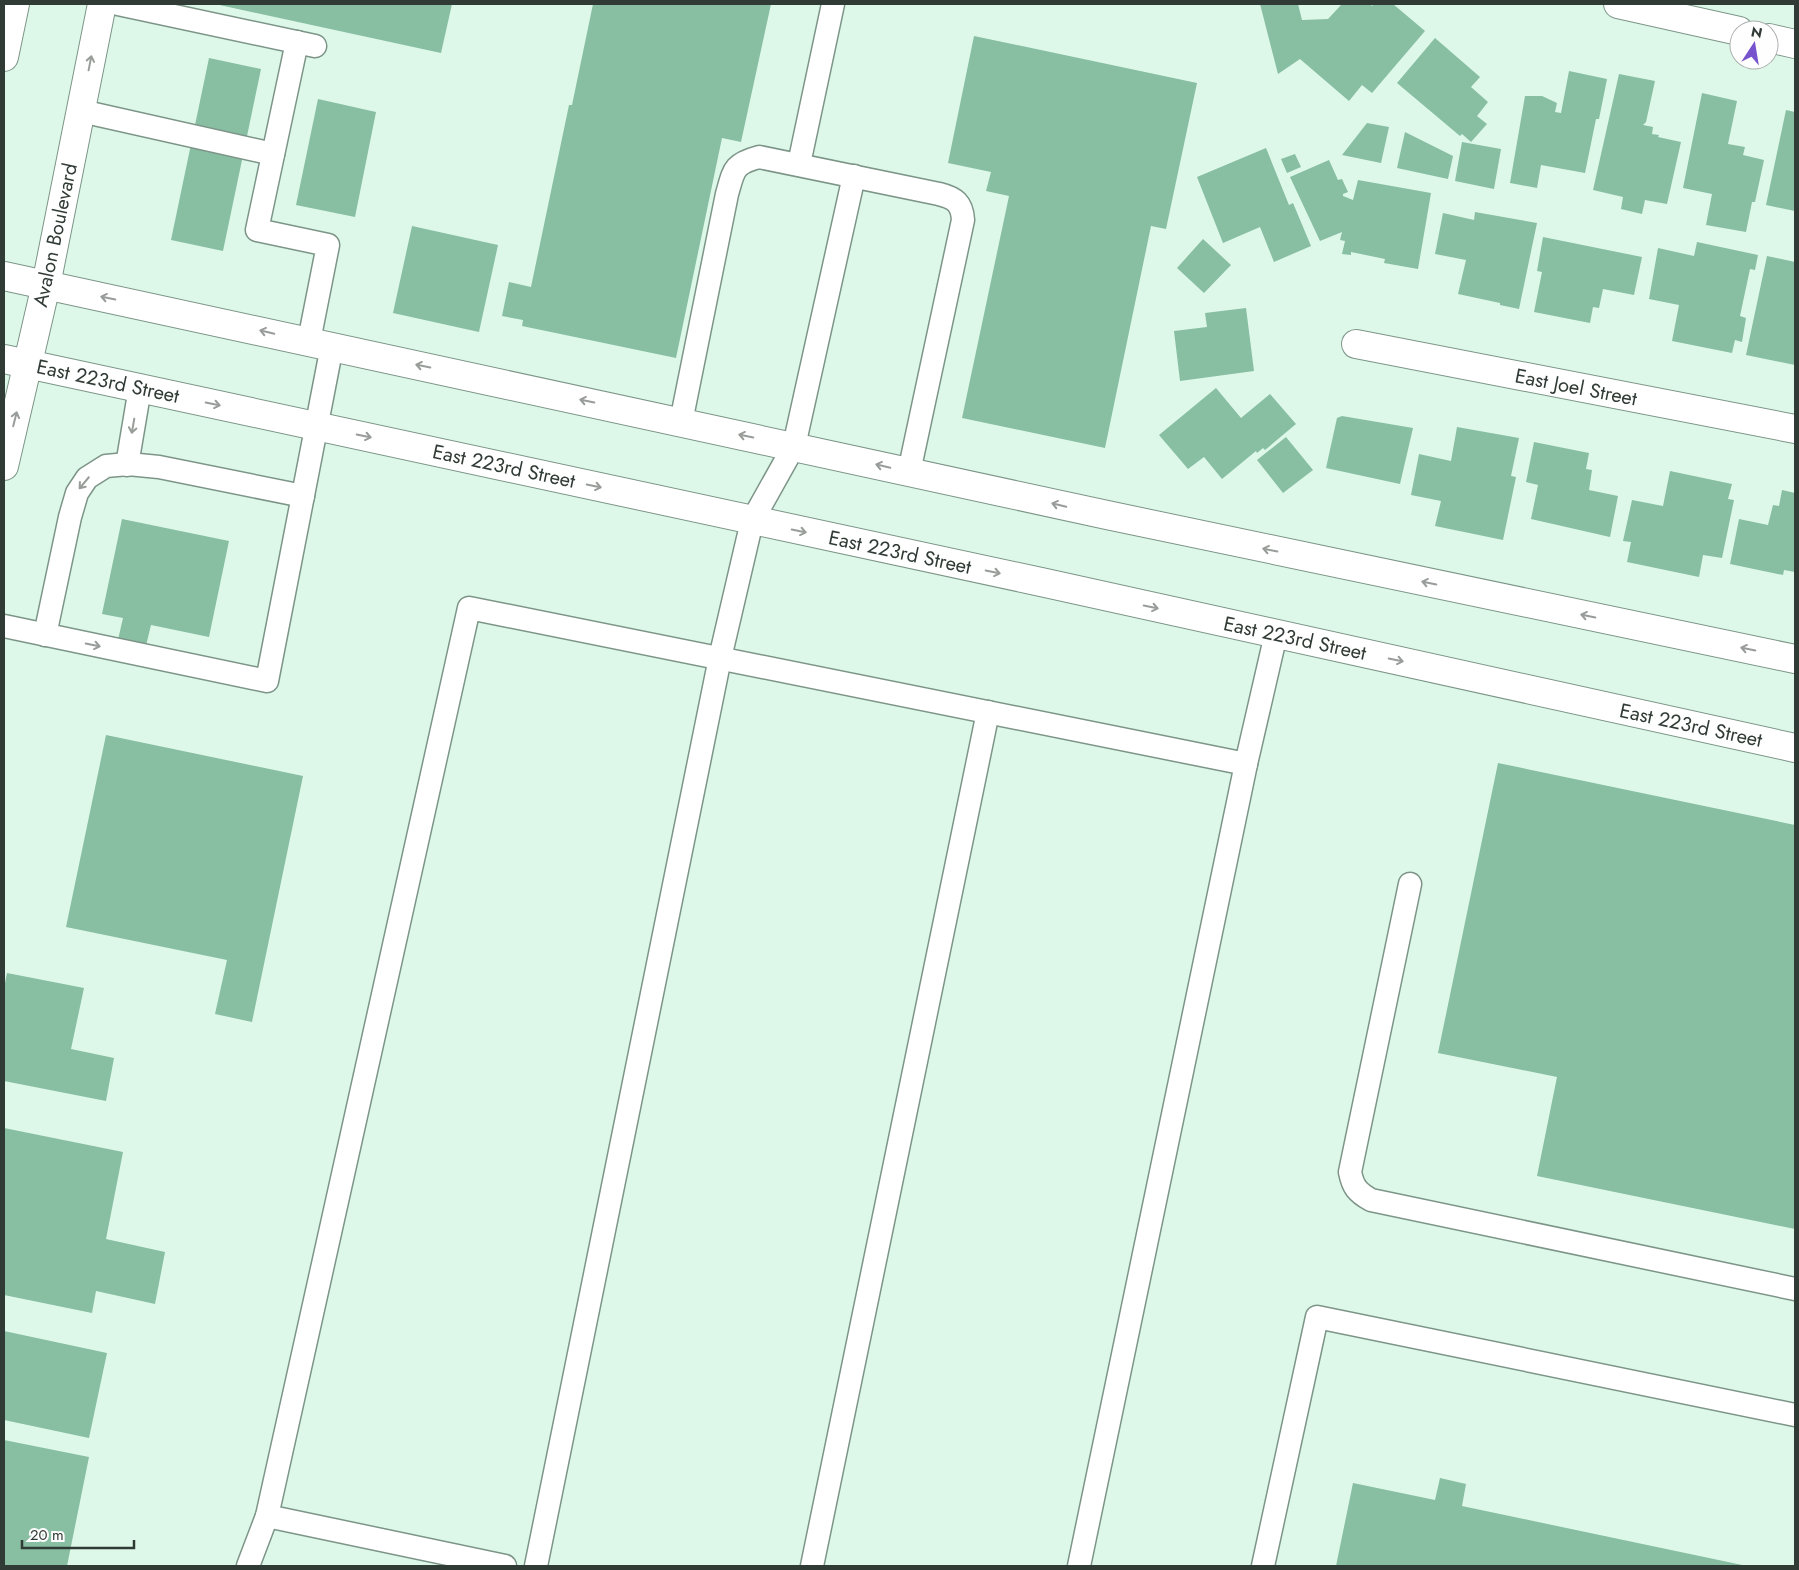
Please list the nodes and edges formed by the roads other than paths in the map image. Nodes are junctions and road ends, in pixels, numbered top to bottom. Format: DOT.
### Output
graph roads {
  1 [pos="15,4"];
  2 [pos="102,4"];
  3 [pos="118,4"];
  4 [pos="833,4"];
  5 [pos="1618,4"];
  6 [pos="1729,29"];
  7 [pos="6,40"];
  8 [pos="1779,40"];
  9 [pos="1795,44"];
  10 [pos="80,111"];
  11 [pos="273,154"];
  12 [pos="799,164"];
  13 [pos="854,176"];
  14 [pos="4,276"];
  15 [pos="46,285"];
  16 [pos="320,344"];
  17 [pos="1356,344"];
  18 [pos="16,362"];
  19 [pos="140,388"];
  20 [pos="681,422"];
  21 [pos="316,426"];
  22 [pos="1795,429"];
  23 [pos="794,446"];
  24 [pos="127,465"];
  25 [pos="4,466"];
  26 [pos="909,472"];
  27 [pos="303,496"];
  28 [pos="752,521"];
  29 [pos="4,626"];
  30 [pos="1276,634"];
  31 [pos="45,635"];
  32 [pos="720,658"];
  33 [pos="1795,659"];
  34 [pos="988,712"];
  35 [pos="1795,748"];
  36 [pos="1246,764"];
  37 [pos="1410,884"];
  38 [pos="1795,1288"];
  39 [pos="1795,1415"];
  40 [pos="267,1516"];
  41 [pos="248,1566"];
  42 [pos="505,1566"];
  43 [pos="536,1566"];
  44 [pos="812,1566"];
  45 [pos="1079,1566"];
  46 [pos="1263,1566"];
  1 -- 7 [label="main road"];
  10 -- 2 [label="main road, Avalon Boulevard, one-way"];
  3 -- 11 [label="lane"];
  4 -- 12 [label="lane"];
  5 -- 6 [label="main road"];
  8 -- 9 [label="main road"];
  10 -- 11 [label="lane"];
  10 -- 15 [label="main road, Avalon Boulevard"];
  11 -- 16 [label="lane"];
  12 -- 13 [label="lane"];
  12 -- 20 [label="lane"];
  13 -- 23 [label="lane"];
  13 -- 26 [label="lane"];
  14 -- 15 [label="main road"];
  16 -- 15 [label="main road, one-way"];
  15 -- 18 [label="main road, Avalon Boulevard"];
  20 -- 16 [label="main road, one-way"];
  16 -- 21 [label="lane"];
  17 -- 22 [label="main road, East Joel Street"];
  18 -- 19 [label="main road, East 223rd Street"];
  25 -- 18 [label="main road, Avalon Boulevard, one-way"];
  19 -- 21 [label="main road, East 223rd Street, one-way"];
  19 -- 24 [label="lane, one-way"];
  23 -- 20 [label="main road, one-way"];
  21 -- 27 [label="lane"];
  21 -- 28 [label="main road, East 223rd Street, one-way"];
  26 -- 23 [label="main road, one-way"];
  23 -- 28 [label="lane"];
  24 -- 27 [label="lane"];
  24 -- 31 [label="lane, one-way"];
  33 -- 26 [label="main road, one-way"];
  31 -- 27 [label="lane, one-way"];
  28 -- 30 [label="main road, East 223rd Street, one-way"];
  28 -- 32 [label="lane"];
  29 -- 31 [label="lane"];
  30 -- 35 [label="main road, East 223rd Street, one-way"];
  30 -- 36 [label="lane"];
  32 -- 34 [label="lane"];
  32 -- 40 [label="lane"];
  32 -- 43 [label="lane"];
  34 -- 36 [label="lane"];
  34 -- 44 [label="lane"];
  36 -- 45 [label="lane"];
  37 -- 38 [label="lane"];
  39 -- 46 [label="lane"];
  40 -- 41 [label="lane"];
  40 -- 42 [label="lane"];
}
